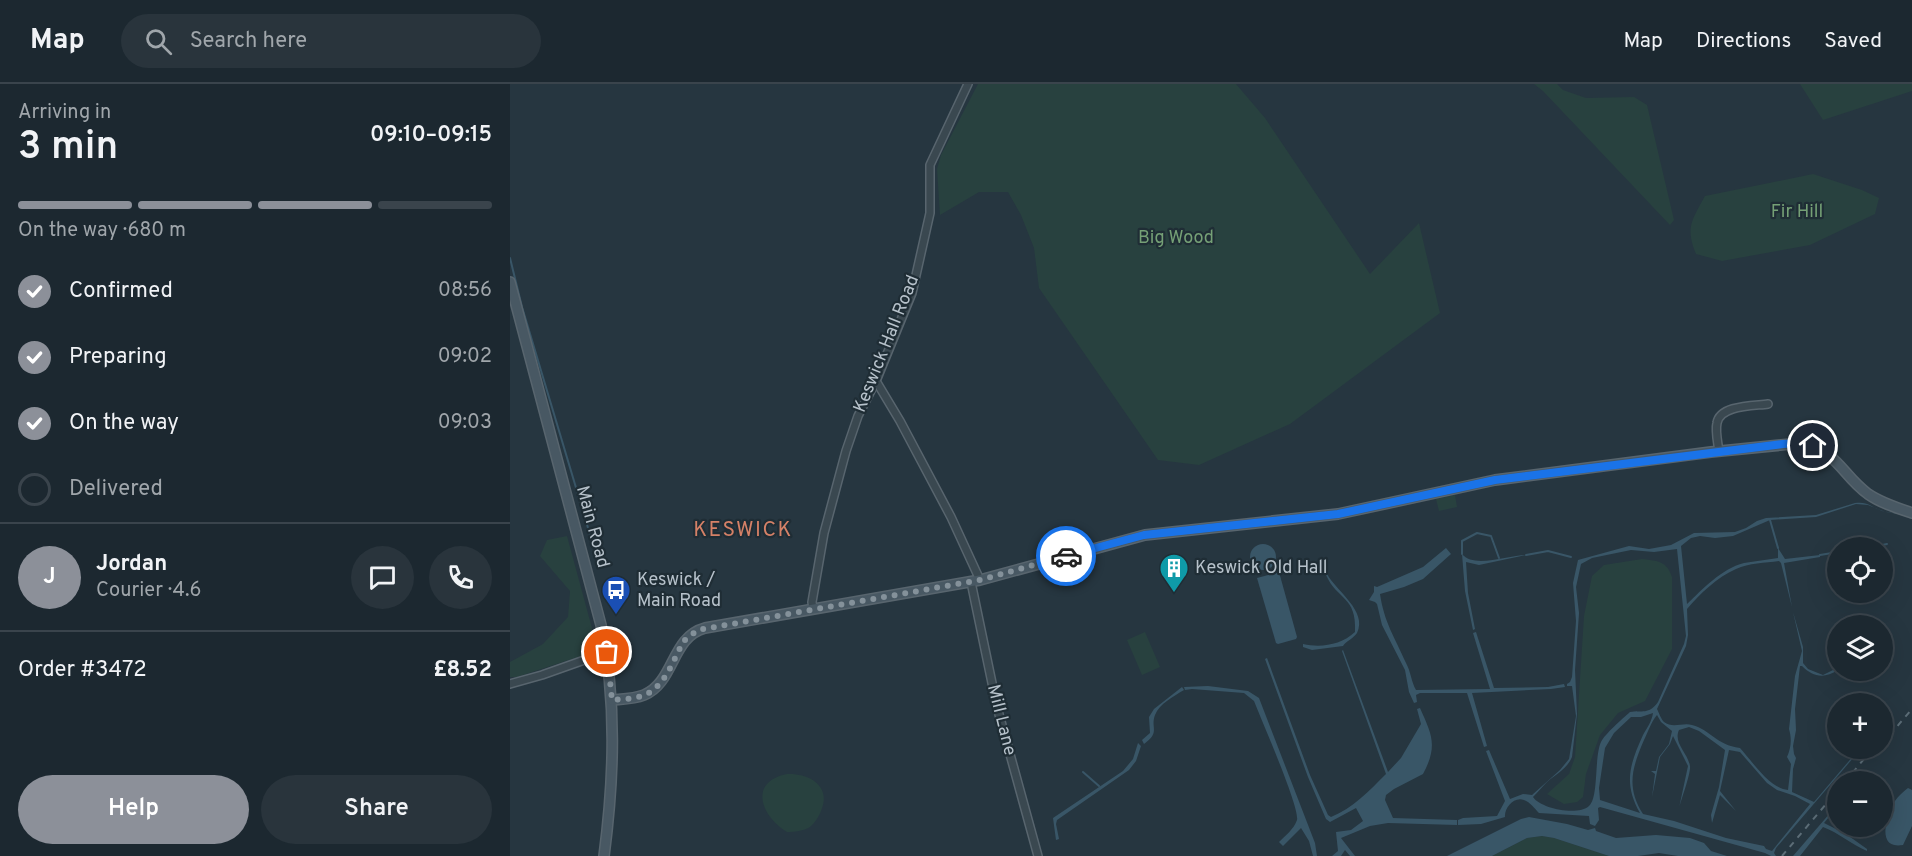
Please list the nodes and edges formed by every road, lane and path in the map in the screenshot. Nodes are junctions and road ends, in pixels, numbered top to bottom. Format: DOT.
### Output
graph roads {
  1 [pos="968,84"];
  2 [pos="510,282"];
  3 [pos="876,381"];
  4 [pos="1768,404"];
  5 [pos="1719,452"];
  6 [pos="1912,513"];
  7 [pos="976,581"];
  8 [pos="813,609"];
  9 [pos="607,652"];
  10 [pos="510,684"];
  11 [pos="612,700"];
  12 [pos="604,856"];
  13 [pos="1038,856"];
  1 -- 3 [label="street, Keswick Hall Road"];
  2 -- 9 [label="street, Main Road"];
  3 -- 7 [label="street, Mill Lane"];
  3 -- 8 [label="street, Keswick Hall Road"];
  4 -- 5 [label="street"];
  5 -- 6 [label="street"];
  5 -- 7 [label="street"];
  7 -- 8 [label="street"];
  7 -- 13 [label="street, Mill Lane"];
  8 -- 11 [label="street"];
  9 -- 10 [label="street"];
  9 -- 11 [label="street, Main Road"];
  11 -- 12 [label="street, Main Road"];
}
